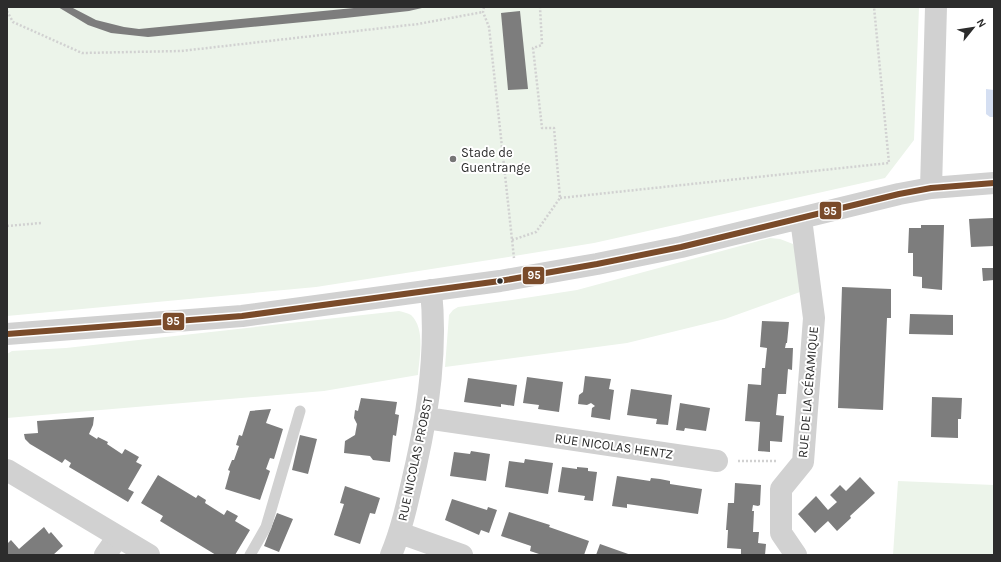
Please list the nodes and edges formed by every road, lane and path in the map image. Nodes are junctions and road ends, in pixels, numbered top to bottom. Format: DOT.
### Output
graph roads {
  1 [pos="484,7"];
  2 [pos="540,7"];
  3 [pos="874,7"];
  4 [pos="936,7"];
  5 [pos="7,11"];
  6 [pos="483,12"];
  7 [pos="987,183"];
  8 [pos="931,188"];
  9 [pos="560,198"];
  10 [pos="801,219"];
  11 [pos="41,223"];
  12 [pos="7,226"];
  13 [pos="512,240"];
  14 [pos="514,260"];
  15 [pos="431,290"];
  16 [pos="7,334"];
  17 [pos="300,411"];
  18 [pos="426,418"];
  19 [pos="717,461"];
  20 [pos="803,462"];
  21 [pos="7,470"];
  22 [pos="400,533"];
  23 [pos="118,537"];
  24 [pos="105,555"];
  25 [pos="149,555"];
  26 [pos="250,555"];
  27 [pos="391,555"];
  28 [pos="462,555"];
  29 [pos="796,555"];
  1 -- 6 [label="path"];
  2 -- 9 [label="path"];
  3 -- 9 [label="path"];
  4 -- 8 [label="street"];
  5 -- 6 [label="path"];
  6 -- 13 [label="path"];
  7 -- 8 [label="street"];
  8 -- 10 [label="street"];
  9 -- 13 [label="path"];
  10 -- 15 [label="street"];
  10 -- 20 [label="street, RUE DE LA CÉRAMIQUE"];
  11 -- 12 [label="path"];
  13 -- 14 [label="path"];
  15 -- 16 [label="street"];
  15 -- 18 [label="street, RUE NICOLAS PROBST"];
  17 -- 26 [label="lane"];
  18 -- 19 [label="street, RUE NICOLAS HENTZ"];
  18 -- 22 [label="street, RUE NICOLAS PROBST"];
  19 -- 20 [label="path"];
  20 -- 29 [label="street, RUE DE LA CÉRAMIQUE"];
  21 -- 23 [label="street"];
  22 -- 27 [label="street, RUE NICOLAS PROBST"];
  22 -- 28 [label="street"];
  23 -- 24 [label="street"];
  23 -- 25 [label="street"];
}
